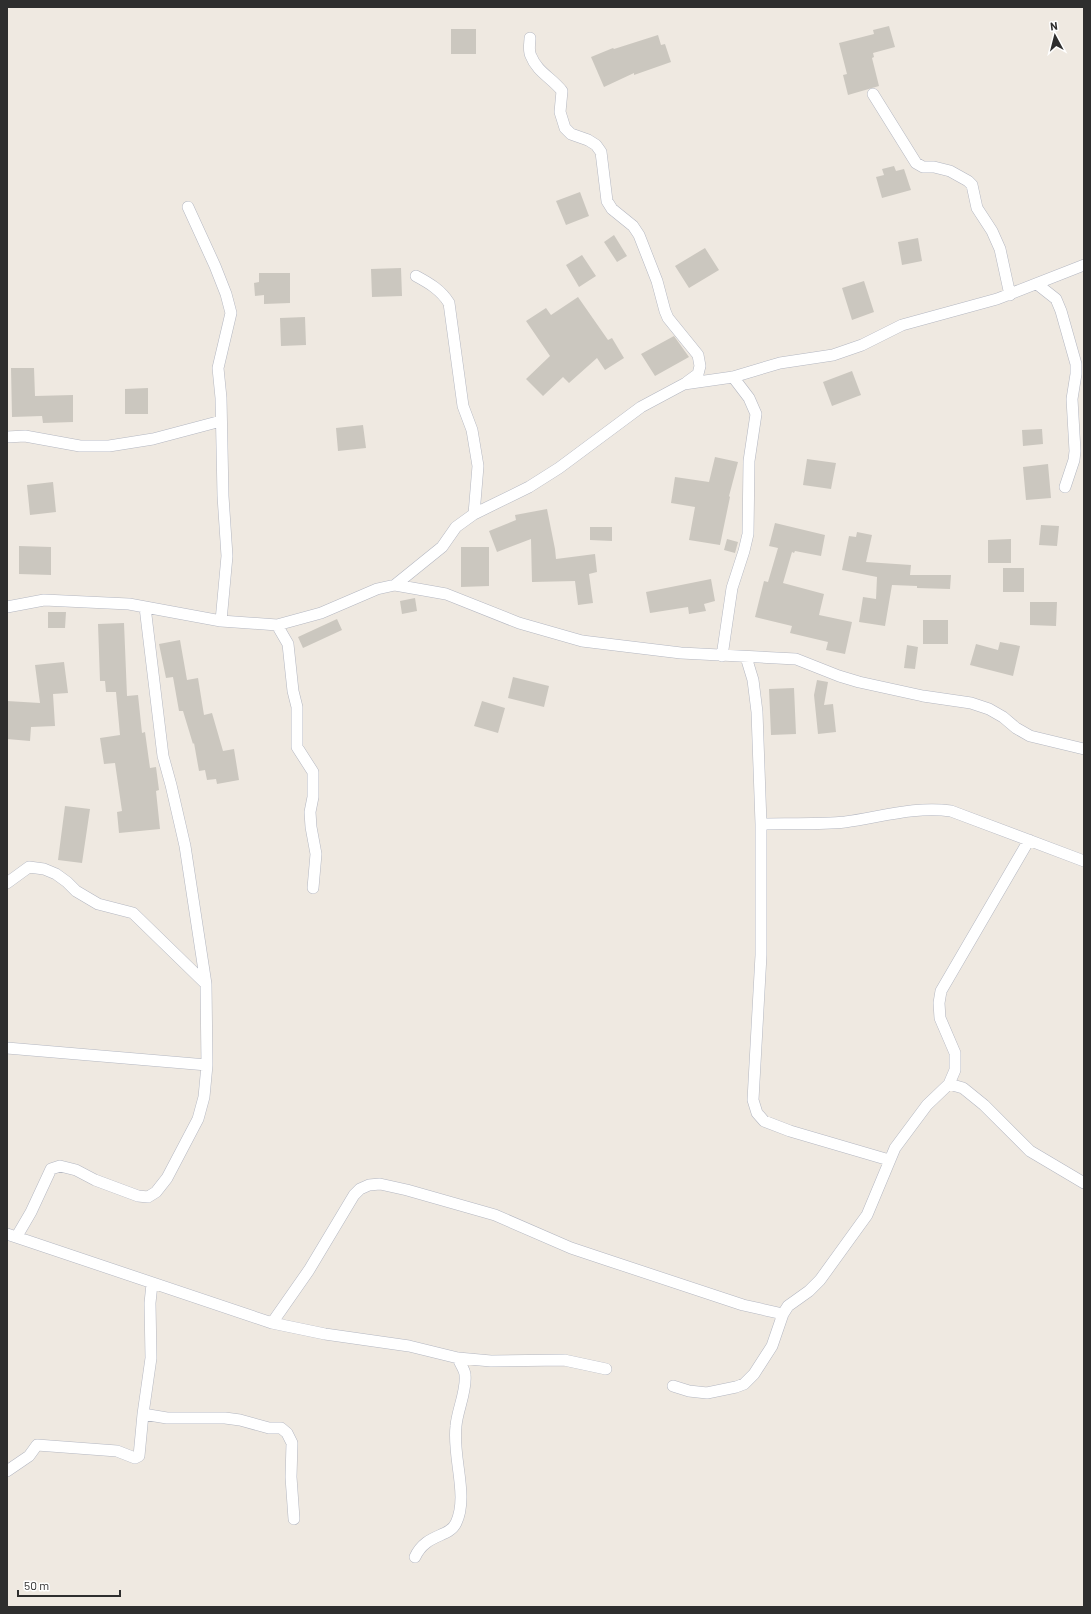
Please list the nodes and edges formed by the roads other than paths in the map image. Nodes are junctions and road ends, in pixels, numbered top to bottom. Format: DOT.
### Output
graph roads {
  1 [pos="530,38"];
  2 [pos="873,94"];
  3 [pos="188,207"];
  4 [pos="1084,265"];
  5 [pos="416,276"];
  6 [pos="1037,284"];
  7 [pos="1010,294"];
  8 [pos="733,377"];
  9 [pos="684,384"];
  10 [pos="221,421"];
  11 [pos="7,437"];
  12 [pos="1065,486"];
  13 [pos="474,514"];
  14 [pos="395,585"];
  15 [pos="7,607"];
  16 [pos="145,607"];
  17 [pos="221,621"];
  18 [pos="277,625"];
  19 [pos="722,656"];
  20 [pos="746,657"];
  21 [pos="1084,749"];
  22 [pos="762,824"];
  23 [pos="1029,840"];
  24 [pos="1084,860"];
  25 [pos="7,883"];
  26 [pos="313,888"];
  27 [pos="206,984"];
  28 [pos="7,1048"];
  29 [pos="207,1065"];
  30 [pos="949,1084"];
  31 [pos="889,1160"];
  32 [pos="1084,1183"];
  33 [pos="12,1235"];
  34 [pos="152,1284"];
  35 [pos="783,1314"];
  36 [pos="272,1323"];
  37 [pos="458,1358"];
  38 [pos="606,1369"];
  39 [pos="672,1386"];
  40 [pos="143,1414"];
  41 [pos="7,1471"];
  42 [pos="294,1519"];
  43 [pos="415,1557"];
  1 -- 9 [label="street"];
  2 -- 7 [label="street"];
  3 -- 10 [label="street"];
  4 -- 6 [label="street"];
  5 -- 13 [label="street"];
  6 -- 7 [label="street"];
  6 -- 12 [label="street"];
  7 -- 8 [label="street"];
  8 -- 9 [label="street"];
  8 -- 19 [label="street"];
  9 -- 13 [label="street"];
  10 -- 11 [label="street"];
  10 -- 17 [label="street"];
  13 -- 14 [label="street"];
  14 -- 18 [label="street"];
  14 -- 19 [label="street"];
  15 -- 16 [label="street"];
  16 -- 17 [label="street"];
  16 -- 27 [label="street"];
  17 -- 18 [label="street"];
  18 -- 26 [label="street"];
  19 -- 20 [label="street"];
  20 -- 21 [label="street"];
  20 -- 22 [label="street"];
  22 -- 23 [label="street"];
  22 -- 31 [label="street"];
  23 -- 24 [label="street"];
  23 -- 30 [label="street"];
  25 -- 27 [label="street"];
  27 -- 29 [label="street"];
  28 -- 29 [label="street"];
  29 -- 33 [label="street"];
  30 -- 31 [label="street"];
  30 -- 32 [label="street"];
  31 -- 35 [label="street"];
  33 -- 34 [label="street"];
  34 -- 36 [label="street"];
  34 -- 40 [label="street"];
  35 -- 36 [label="street"];
  35 -- 39 [label="street"];
  36 -- 37 [label="street"];
  37 -- 38 [label="street"];
  37 -- 43 [label="street"];
  40 -- 41 [label="street"];
  40 -- 42 [label="street"];
}
